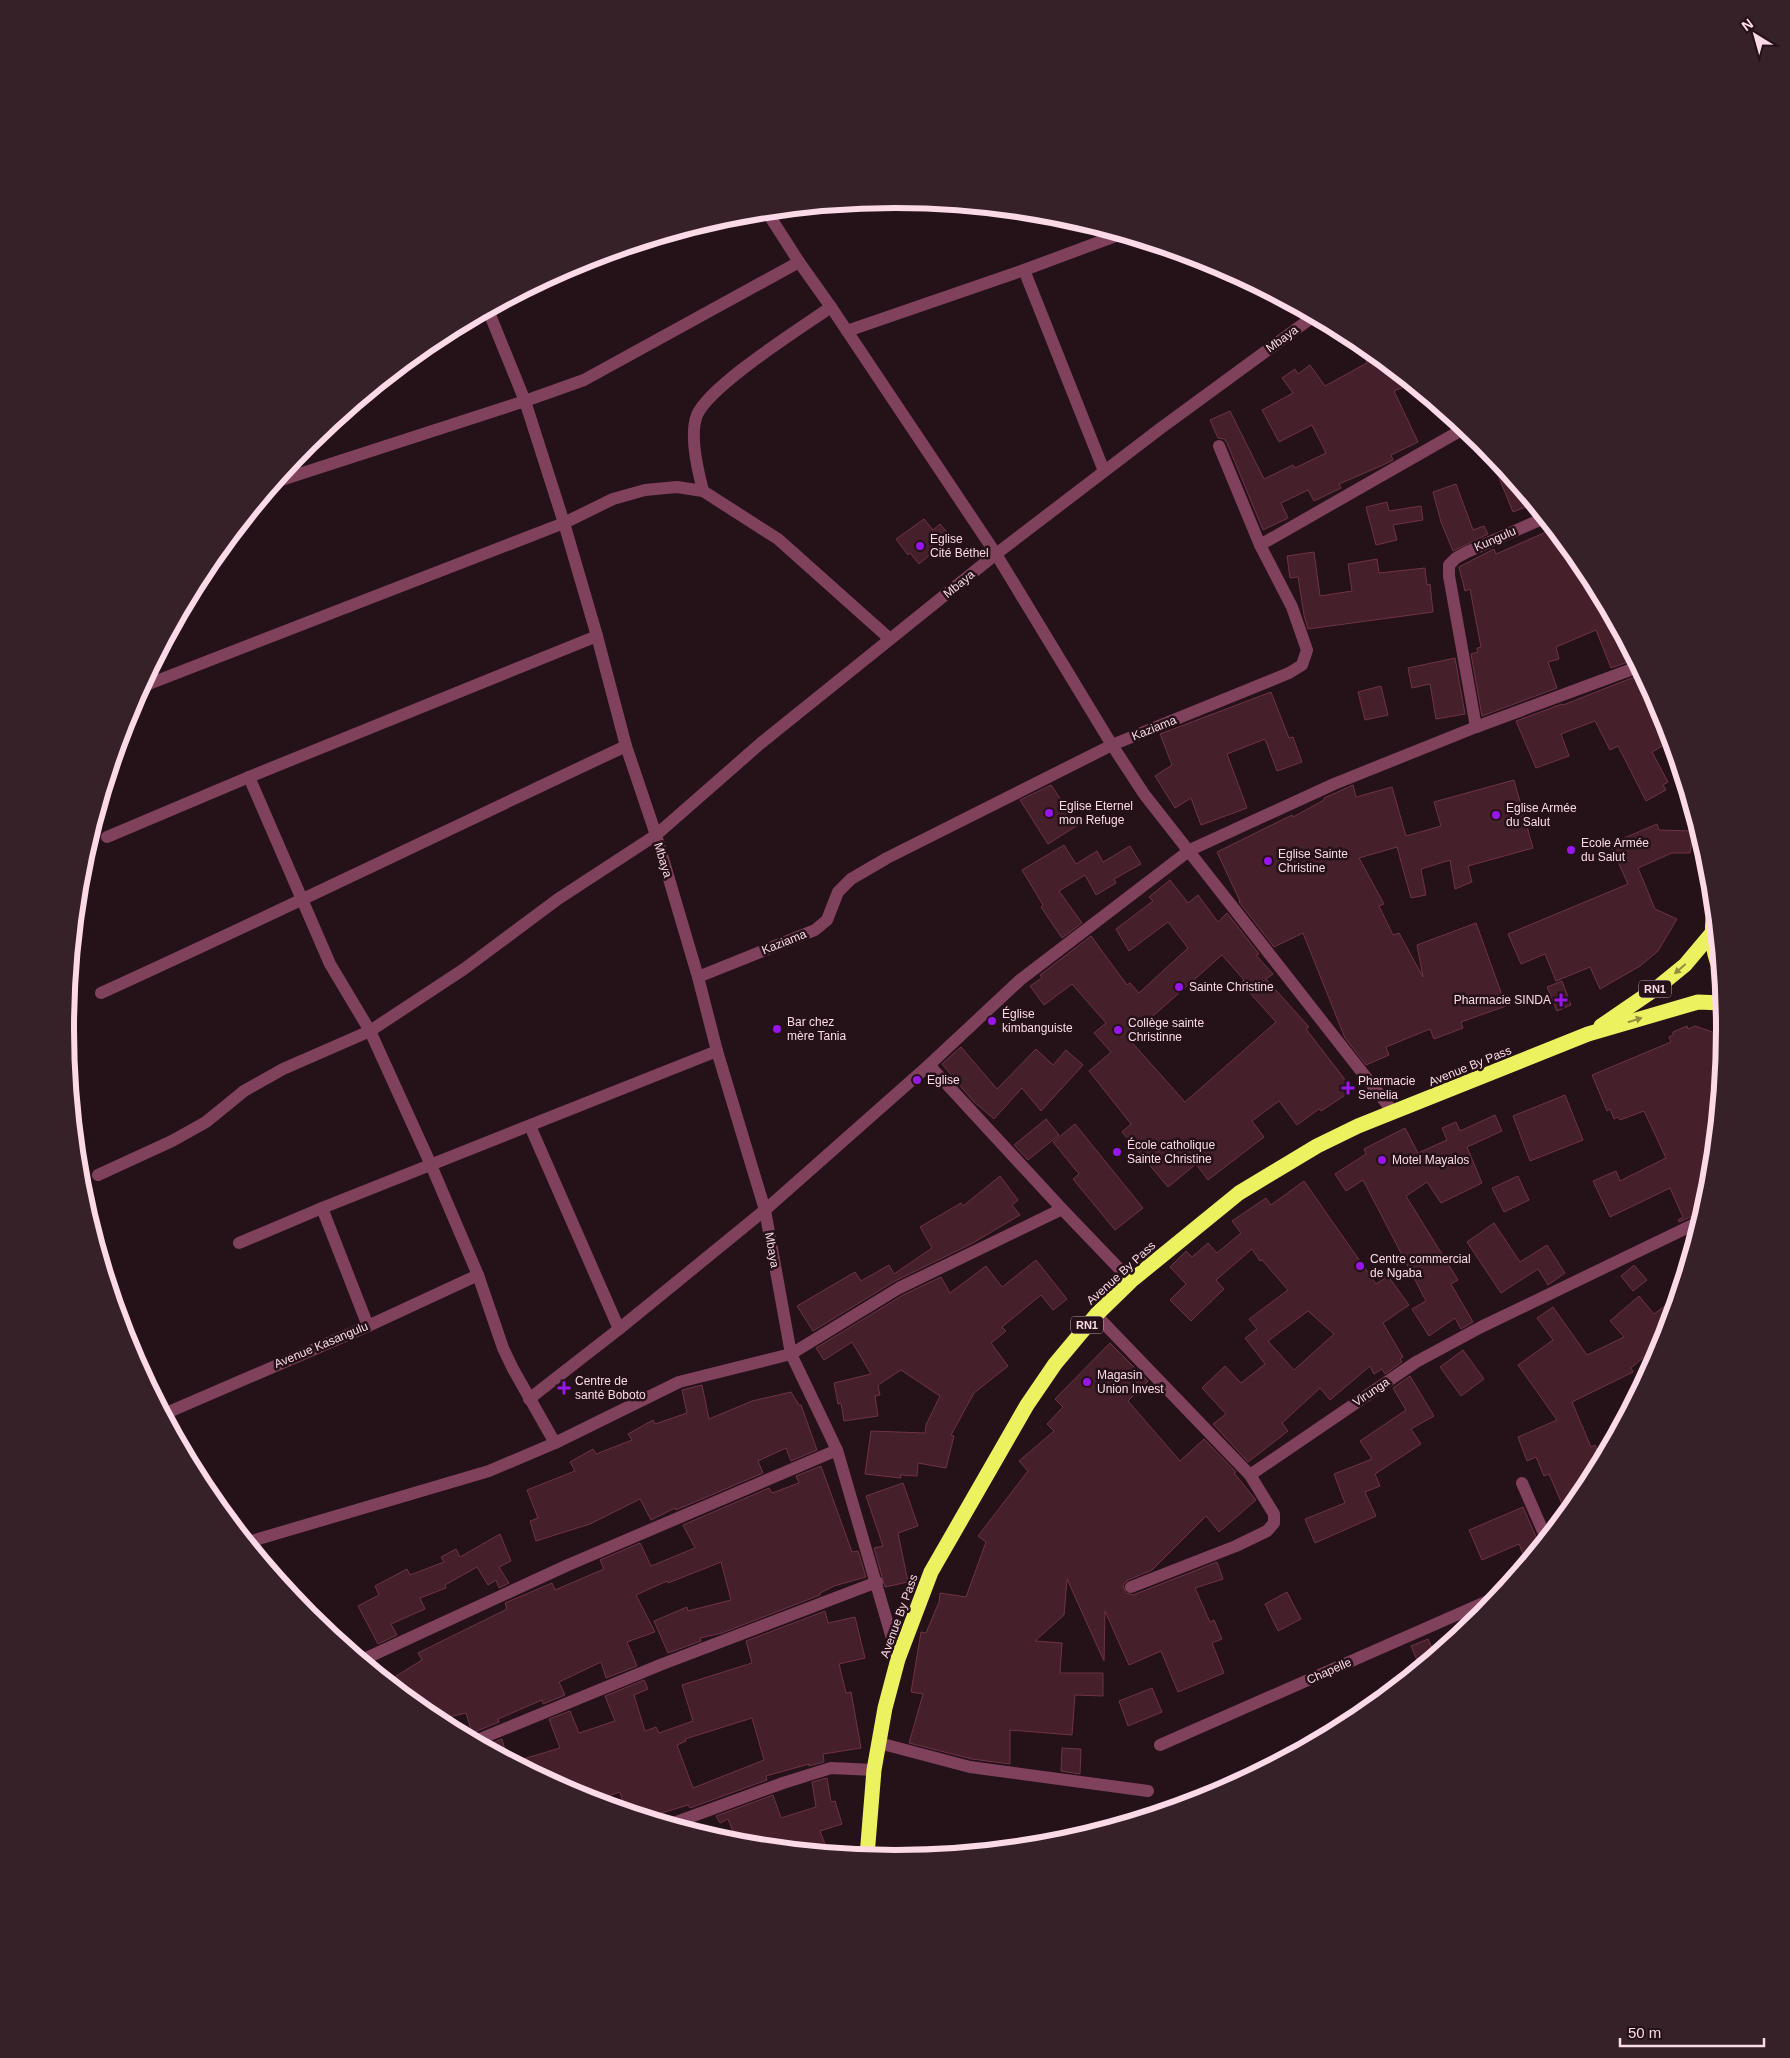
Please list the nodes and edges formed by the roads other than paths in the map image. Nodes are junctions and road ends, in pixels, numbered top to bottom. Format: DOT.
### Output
graph roads {
  1 [pos="771,218"];
  2 [pos="1112,237"];
  3 [pos="799,262"];
  4 [pos="1024,270"];
  5 [pos="831,307"];
  6 [pos="490,315"];
  7 [pos="1309,320"];
  8 [pos="847,331"];
  9 [pos="525,401"];
  10 [pos="1458,432"];
  11 [pos="1219,446"];
  12 [pos="1104,471"];
  13 [pos="287,478"];
  14 [pos="702,491"];
  15 [pos="1539,520"];
  16 [pos="564,523"];
  17 [pos="1260,545"];
  18 [pos="996,554"];
  19 [pos="597,636"];
  20 [pos="890,639"];
  21 [pos="1633,669"];
  22 [pos="150,683"];
  23 [pos="1476,727"];
  24 [pos="1112,745"];
  25 [pos="626,746"];
  26 [pos="249,777"];
  27 [pos="656,835"];
  28 [pos="107,837"];
  29 [pos="1190,850"];
  30 [pos="301,899"];
  31 [pos="1710,935"];
  32 [pos="698,977"];
  33 [pos="101,993"];
  34 [pos="1715,1002"];
  35 [pos="370,1031"];
  36 [pos="1588,1034"];
  37 [pos="717,1051"];
  38 [pos="930,1065"];
  39 [pos="1394,1113"];
  40 [pos="530,1126"];
  41 [pos="431,1166"];
  42 [pos="98,1175"];
  43 [pos="322,1208"];
  44 [pos="1062,1209"];
  45 [pos="765,1210"];
  46 [pos="1692,1226"];
  47 [pos="239,1243"];
  48 [pos="478,1275"];
  49 [pos="1131,1281"];
  50 [pos="1096,1315"];
  51 [pos="368,1326"];
  52 [pos="619,1329"];
  53 [pos="791,1354"];
  54 [pos="529,1398"];
  55 [pos="169,1412"];
  56 [pos="555,1443"];
  57 [pos="837,1450"];
  58 [pos="1250,1475"];
  59 [pos="1522,1483"];
  60 [pos="1544,1533"];
  61 [pos="253,1541"];
  62 [pos="876,1582"];
  63 [pos="1131,1587"];
  64 [pos="1480,1605"];
  65 [pos="367,1657"];
  66 [pos="898,1659"];
  67 [pos="481,1738"];
  68 [pos="878,1743"];
  69 [pos="1160,1745"];
  70 [pos="874,1770"];
  71 [pos="1148,1790"];
  72 [pos="679,1821"];
  73 [pos="868,1849"];
  1 -- 3 [label="street"];
  2 -- 4 [label="street"];
  3 -- 5 [label="street"];
  3 -- 9 [label="street"];
  4 -- 8 [label="street"];
  4 -- 12 [label="street"];
  5 -- 8 [label="street"];
  5 -- 14 [label="street"];
  6 -- 9 [label="street"];
  7 -- 12 [label="street, Mbaya"];
  8 -- 18 [label="street"];
  9 -- 13 [label="street"];
  9 -- 16 [label="street"];
  10 -- 17 [label="street"];
  11 -- 17 [label="street, Kaziama"];
  12 -- 18 [label="street, Mbaya"];
  14 -- 16 [label="street"];
  14 -- 20 [label="street"];
  15 -- 23 [label="street, Kungulu"];
  16 -- 19 [label="street"];
  16 -- 22 [label="street"];
  17 -- 24 [label="street, Kaziama"];
  18 -- 20 [label="street, Mbaya"];
  18 -- 24 [label="street"];
  19 -- 25 [label="street"];
  19 -- 26 [label="street"];
  20 -- 27 [label="street, Mbaya"];
  21 -- 23 [label="street"];
  23 -- 29 [label="street"];
  24 -- 29 [label="street"];
  24 -- 32 [label="street, Kaziama"];
  25 -- 27 [label="street"];
  25 -- 30 [label="street"];
  26 -- 28 [label="street"];
  26 -- 30 [label="street"];
  27 -- 32 [label="street, Mbaya"];
  27 -- 35 [label="street"];
  29 -- 38 [label="street"];
  29 -- 39 [label="street"];
  30 -- 33 [label="street"];
  30 -- 35 [label="street"];
  31 -- 36 [label="highway, RN1, one-way"];
  32 -- 37 [label="street, Mbaya"];
  36 -- 34 [label="highway, RN1, one-way"];
  35 -- 41 [label="street"];
  35 -- 42 [label="street"];
  36 -- 39 [label="highway, Avenue By Pass / RN1"];
  37 -- 40 [label="street"];
  37 -- 45 [label="street, Mbaya"];
  38 -- 44 [label="street"];
  38 -- 45 [label="street"];
  39 -- 49 [label="highway, Avenue By Pass / RN1"];
  40 -- 41 [label="street"];
  40 -- 52 [label="street"];
  41 -- 43 [label="street"];
  41 -- 48 [label="street"];
  43 -- 47 [label="street"];
  43 -- 51 [label="street"];
  44 -- 49 [label="street"];
  44 -- 53 [label="street"];
  45 -- 52 [label="street"];
  45 -- 53 [label="street, Mbaya"];
  46 -- 58 [label="street, Virunga"];
  48 -- 51 [label="street, Avenue Kasangulu"];
  48 -- 54 [label="street"];
  49 -- 50 [label="highway, Avenue By Pass / RN1"];
  50 -- 58 [label="street"];
  50 -- 66 [label="highway, Avenue By Pass / RN1"];
  51 -- 55 [label="street, Avenue Kasangulu"];
  52 -- 54 [label="street"];
  53 -- 56 [label="street"];
  53 -- 57 [label="street, Mbaya"];
  54 -- 56 [label="street"];
  56 -- 61 [label="street"];
  57 -- 62 [label="street, Mbaya"];
  57 -- 65 [label="street"];
  58 -- 63 [label="street"];
  59 -- 60 [label="street"];
  62 -- 66 [label="street, Mbaya"];
  62 -- 67 [label="street"];
  64 -- 69 [label="street, Chapelle"];
  66 -- 68 [label="highway, Avenue By Pass / RN1"];
  68 -- 70 [label="highway, Avenue By Pass / RN1"];
  68 -- 71 [label="street"];
  70 -- 72 [label="street"];
  70 -- 73 [label="highway, Avenue By Pass / RN1"];
}
